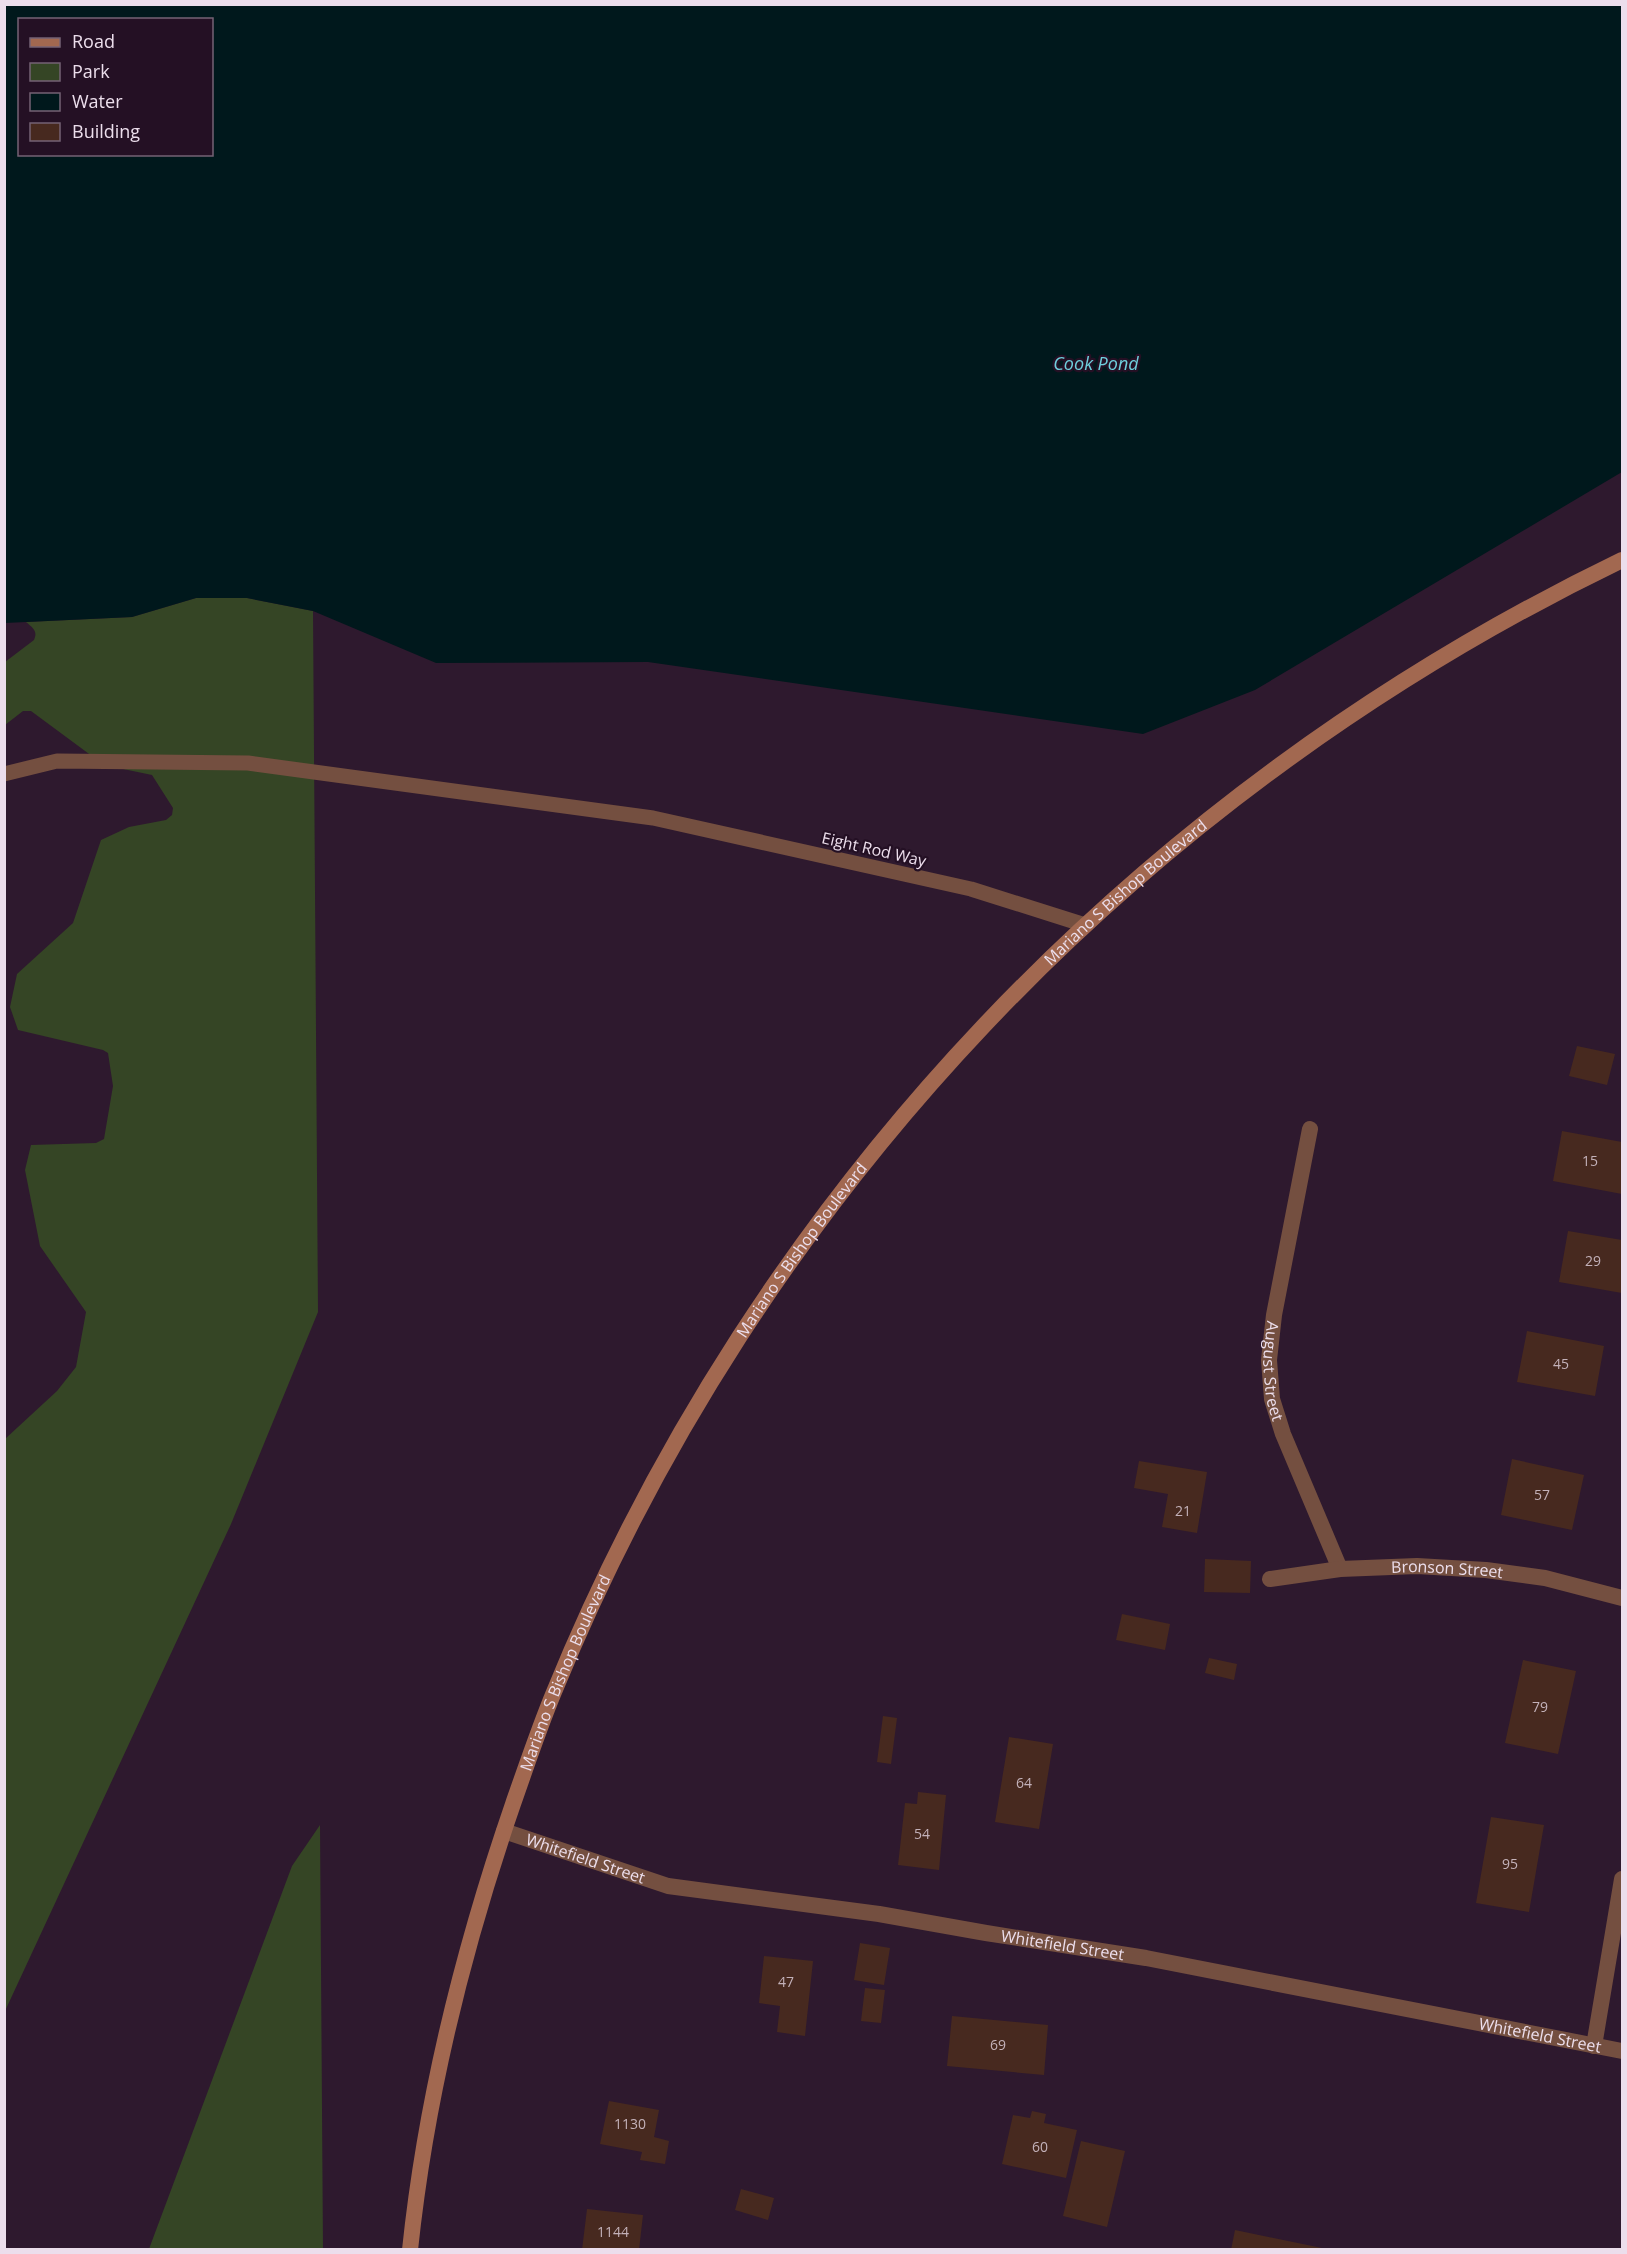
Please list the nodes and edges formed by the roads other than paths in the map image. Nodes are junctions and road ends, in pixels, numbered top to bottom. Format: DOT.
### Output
graph roads {
  1 [pos="1621,564"];
  2 [pos="4,774"];
  3 [pos="1085,925"];
  4 [pos="1310,1129"];
  5 [pos="1340,1569"];
  6 [pos="1270,1579"];
  7 [pos="1623,1598"];
  8 [pos="504,1831"];
  9 [pos="1623,1879"];
  10 [pos="1594,2046"];
  11 [pos="1623,2051"];
  12 [pos="410,2250"];
  1 -- 3 [label="main road, Mariano S Bishop Boulevard"];
  2 -- 3 [label="lane, Eight Rod Way"];
  3 -- 8 [label="main road, Mariano S Bishop Boulevard"];
  4 -- 5 [label="street, August Street"];
  5 -- 6 [label="street, Bronson Street"];
  5 -- 7 [label="street, Bronson Street"];
  8 -- 10 [label="street, Whitefield Street"];
  8 -- 12 [label="main road, Mariano S Bishop Boulevard"];
  9 -- 10 [label="street"];
  10 -- 11 [label="street, Whitefield Street"];
}
